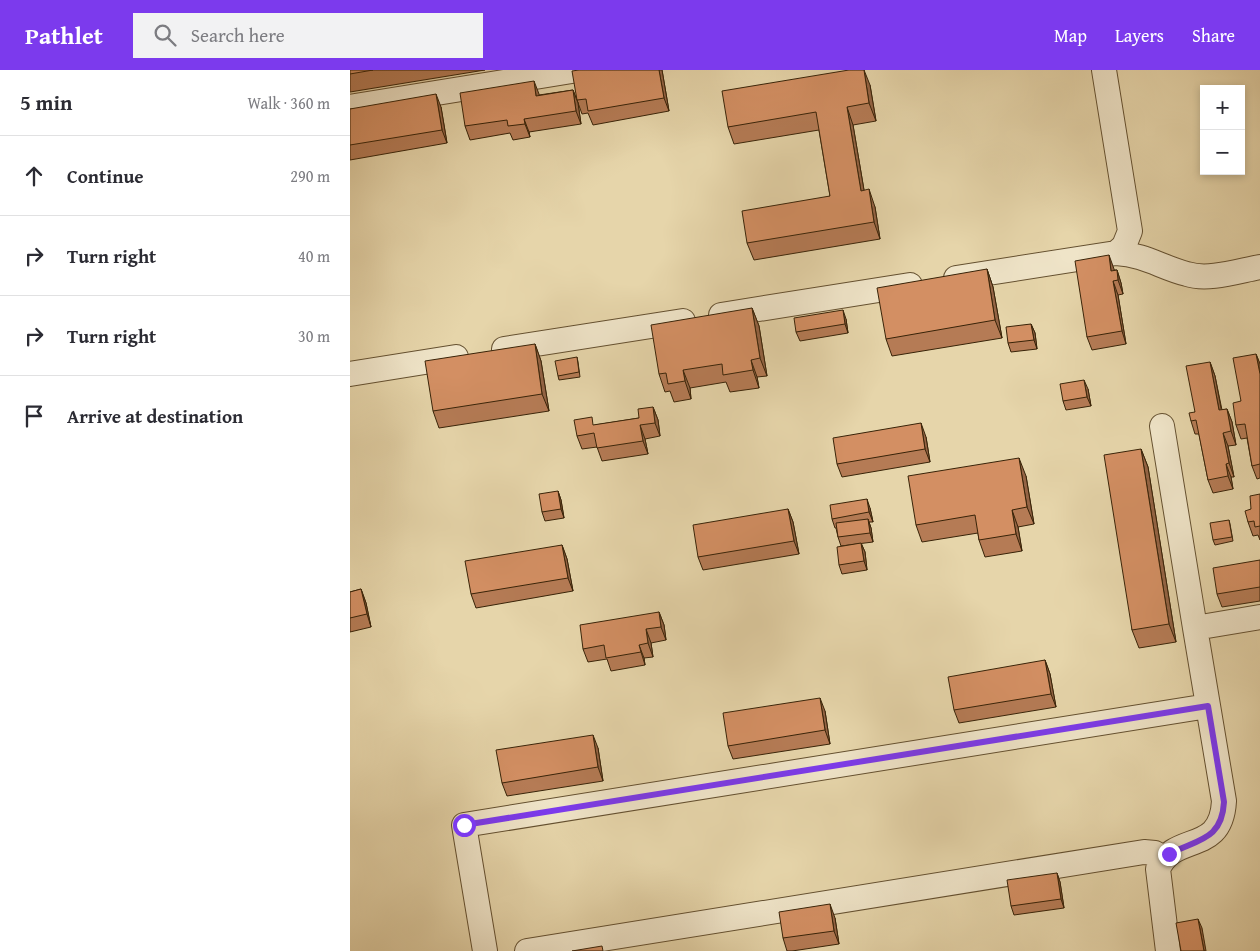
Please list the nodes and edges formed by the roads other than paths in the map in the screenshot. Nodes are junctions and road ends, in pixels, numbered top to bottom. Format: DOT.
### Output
graph roads {
  1 [pos="578,70"];
  2 [pos="1104,70"];
  3 [pos="350,107"];
  4 [pos="1116,253"];
  5 [pos="1260,267"];
  6 [pos="350,374"];
  7 [pos="1162,426"];
  8 [pos="1260,617"];
  9 [pos="1194,628"];
  10 [pos="1208,706"];
  11 [pos="1164,858"];
  12 [pos="485,951"];
  13 [pos="527,951"];
  14 [pos="1168,951"];
  1 -- 3 [label="lane"];
  2 -- 4 [label="lane"];
  4 -- 5 [label="lane"];
  4 -- 6 [label="lane"];
  7 -- 9 [label="lane"];
  8 -- 9 [label="lane"];
  9 -- 10 [label="lane"];
  10 -- 11 [label="lane"];
  10 -- 12 [label="lane"];
  11 -- 13 [label="lane"];
  11 -- 14 [label="lane"];
}
